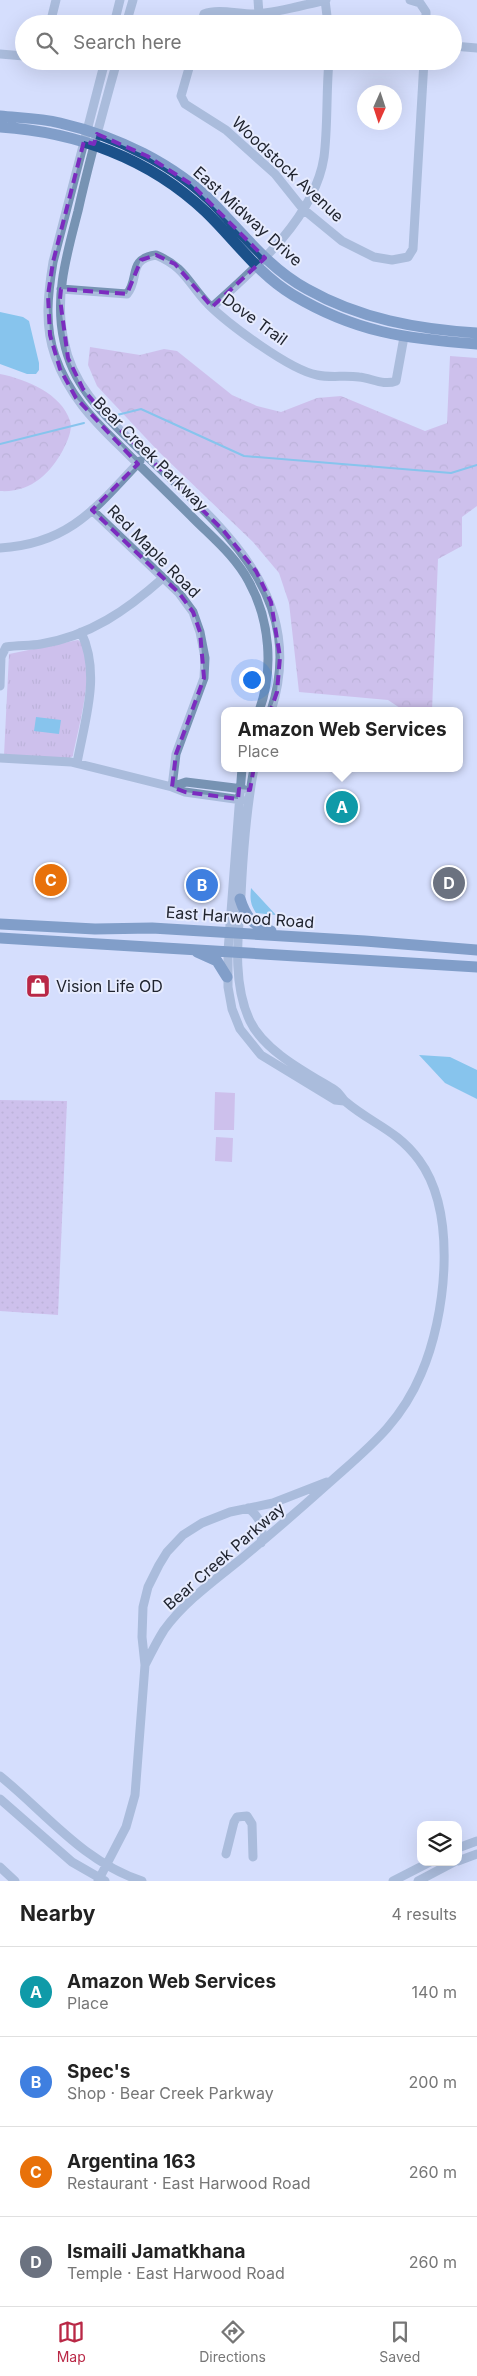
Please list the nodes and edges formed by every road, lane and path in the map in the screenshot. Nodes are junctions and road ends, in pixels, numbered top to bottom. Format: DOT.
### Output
graph roads {
  1 [pos="56,0"];
  2 [pos="120,0"];
  3 [pos="133,0"];
  4 [pos="258,0"];
  5 [pos="325,0"];
  6 [pos="410,0"];
  7 [pos="260,14"];
  8 [pos="52,15"];
  9 [pos="116,15"];
  10 [pos="129,15"];
  11 [pos="204,15"];
  12 [pos="327,15"];
  13 [pos="426,15"];
  14 [pos="462,47"];
  15 [pos="477,48"];
  16 [pos="0,54"];
  17 [pos="15,55"];
  18 [pos="103,70"];
  19 [pos="113,70"];
  20 [pos="188,70"];
  21 [pos="328,70"];
  22 [pos="423,70"];
  23 [pos="0,116"];
  24 [pos="0,127"];
  25 [pos="91,137"];
  26 [pos="303,209"];
  27 [pos="265,258"];
  28 [pos="256,267"];
  29 [pos="61,288"];
  30 [pos="212,308"];
  31 [pos="477,333"];
  32 [pos="404,337"];
  33 [pos="477,344"];
  34 [pos="146,455"];
  35 [pos="138,464"];
  36 [pos="92,510"];
  37 [pos="0,548"];
  38 [pos="163,578"];
  39 [pos="81,632"];
  40 [pos="0,686"];
  41 [pos="260,707"];
  42 [pos="272,707"];
  43 [pos="0,758"];
  44 [pos="77,763"];
  45 [pos="241,772"];
  46 [pos="253,772"];
  47 [pos="172,786"];
  48 [pos="239,789"];
  49 [pos="250,790"];
  50 [pos="238,799"];
  51 [pos="248,801"];
  52 [pos="240,899"];
  53 [pos="0,924"];
  54 [pos="15,924"];
  55 [pos="234,933"];
  56 [pos="302,937"];
  57 [pos="0,938"];
  58 [pos="15,939"];
  59 [pos="189,949"];
  60 [pos="472,950"];
  61 [pos="233,951"];
  62 [pos="471,967"];
  63 [pos="227,977"];
  64 [pos="344,1101"];
  65 [pos="334,1479"];
  66 [pos="248,1508"];
  67 [pos="261,1543"];
  68 [pos="145,1664"];
  69 [pos="0,1776"];
  70 [pos="0,1799"];
  71 [pos="44,1817"];
  72 [pos="33,1829"];
  73 [pos="477,1841"];
  74 [pos="462,1846"];
  75 [pos="226,1854"];
  76 [pos="477,1854"];
  77 [pos="253,1857"];
  78 [pos="462,1859"];
  79 [pos="107,1864"];
  80 [pos="422,1866"];
  81 [pos="446,1866"];
  82 [pos="0,1867"];
  83 [pos="101,1880"];
  84 [pos="15,1881"];
  85 [pos="142,1881"];
  86 [pos="393,1881"];
  87 [pos="418,1881"];
  1 -- 8 [label="street"];
  2 -- 9 [label="street"];
  3 -- 10 [label="street"];
  4 -- 7 [label="street"];
  5 -- 7 [label="street"];
  5 -- 12 [label="street"];
  6 -- 13 [label="street"];
  7 -- 11 [label="street"];
  14 -- 15 [label="street"];
  16 -- 17 [label="street"];
  18 -- 25 [label="street, Bear Creek Parkway"];
  19 -- 25 [label="street, Bear Creek Parkway"];
  20 -- 26 [label="street, Woodstock Avenue"];
  21 -- 26 [label="street"];
  22 -- 26 [label="street, Woodstock Avenue"];
  23 -- 25 [label="main road, East Midway Drive"];
  24 -- 25 [label="main road, East Midway Drive"];
  25 -- 27 [label="main road, East Midway Drive"];
  25 -- 28 [label="main road, East Midway Drive"];
  25 -- 29 [label="street, Bear Creek Parkway"];
  25 -- 35 [label="street, Bear Creek Parkway"];
  26 -- 27 [label="street"];
  27 -- 28 [label="street"];
  27 -- 31 [label="main road, East Midway Drive"];
  28 -- 30 [label="street"];
  28 -- 32 [label="main road, East Midway Drive"];
  29 -- 30 [label="street, Dove Trail"];
  29 -- 34 [label="street, Bear Creek Parkway"];
  30 -- 32 [label="street, Dove Trail"];
  32 -- 33 [label="main road, East Midway Drive"];
  34 -- 35 [label="street"];
  34 -- 42 [label="street, Bear Creek Parkway"];
  35 -- 36 [label="street"];
  35 -- 41 [label="street, Bear Creek Parkway"];
  36 -- 37 [label="street"];
  36 -- 38 [label="street, Red Maple Road"];
  38 -- 39 [label="street"];
  38 -- 47 [label="street, Red Maple Road"];
  39 -- 40 [label="street"];
  39 -- 44 [label="street"];
  43 -- 44 [label="street"];
  44 -- 47 [label="street"];
  45 -- 48 [label="street, Bear Creek Parkway"];
  46 -- 49 [label="street, Bear Creek Parkway"];
  47 -- 48 [label="street"];
  47 -- 50 [label="street"];
  48 -- 49 [label="street"];
  48 -- 50 [label="street, Bear Creek Parkway"];
  49 -- 51 [label="street, Bear Creek Parkway"];
  50 -- 51 [label="street"];
  50 -- 55 [label="street, Bear Creek Parkway"];
  51 -- 52 [label="street, Bear Creek Parkway"];
  52 -- 55 [label="street, Bear Creek Parkway"];
  52 -- 56 [label="main road"];
  53 -- 54 [label="main road, East Harwood Road"];
  54 -- 55 [label="main road, East Harwood Road"];
  54 -- 58 [label="main road"];
  55 -- 56 [label="main road, East Harwood Road"];
  55 -- 61 [label="street, Bear Creek Parkway"];
  56 -- 60 [label="main road, East Harwood Road"];
  57 -- 58 [label="main road"];
  58 -- 59 [label="main road"];
  59 -- 61 [label="main road"];
  59 -- 63 [label="main road"];
  60 -- 62 [label="main road"];
  61 -- 62 [label="main road"];
  61 -- 63 [label="street, Bear Creek Parkway"];
  61 -- 64 [label="street, Bear Creek Parkway"];
  63 -- 64 [label="street, Bear Creek Parkway"];
  64 -- 65 [label="street, Bear Creek Parkway"];
  65 -- 66 [label="street, Bear Creek Parkway"];
  65 -- 67 [label="street, Bear Creek Parkway"];
  66 -- 67 [label="street"];
  66 -- 68 [label="street, Bear Creek Parkway"];
  67 -- 68 [label="street, Bear Creek Parkway"];
  68 -- 79 [label="street, Bear Creek Parkway"];
  69 -- 71 [label="street"];
  70 -- 72 [label="street"];
  71 -- 72 [label="street"];
  71 -- 79 [label="street"];
  72 -- 83 [label="street"];
  73 -- 74 [label="street"];
  75 -- 77 [label="street"];
  76 -- 78 [label="street"];
  79 -- 83 [label="street, Bear Creek Parkway"];
  79 -- 85 [label="street"];
  80 -- 86 [label="street"];
  81 -- 87 [label="street"];
  82 -- 84 [label="street"];
}
